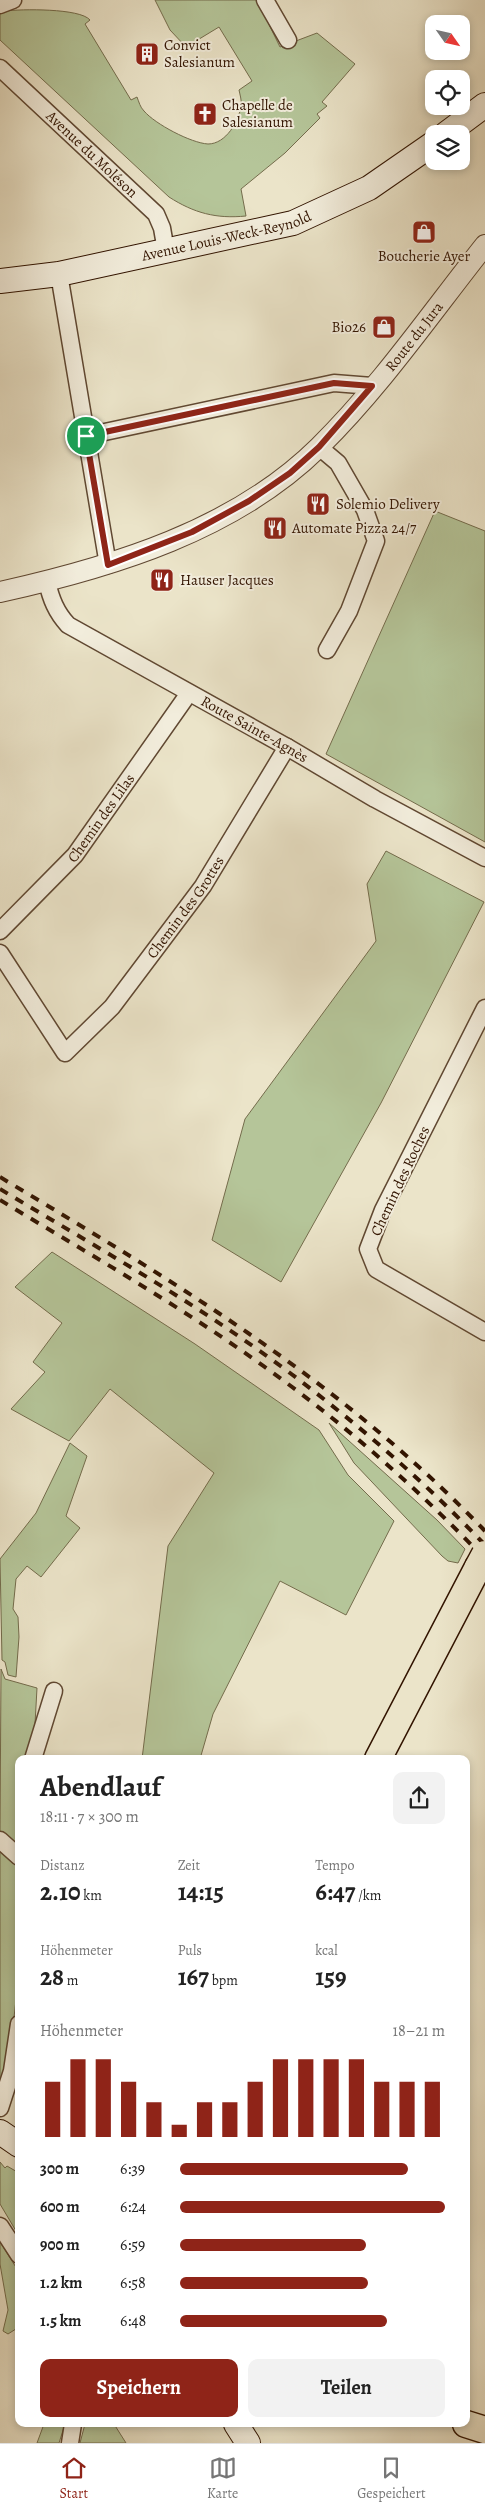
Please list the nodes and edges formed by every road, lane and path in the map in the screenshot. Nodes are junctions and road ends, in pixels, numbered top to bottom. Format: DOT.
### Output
graph roads {
  1 [pos="13,0"];
  2 [pos="265,0"];
  3 [pos="0,5"];
  4 [pos="288,40"];
  5 [pos="0,68"];
  6 [pos="485,105"];
  7 [pos="458,125"];
  8 [pos="425,149"];
  9 [pos="485,245"];
  10 [pos="166,251"];
  11 [pos="58,274"];
  12 [pos="0,281"];
  13 [pos="372,386"];
  14 [pos="86,436"];
  15 [pos="319,447"];
  16 [pos="108,565"];
  17 [pos="47,582"];
  18 [pos="0,592"];
  19 [pos="327,650"];
  20 [pos="189,693"];
  21 [pos="287,747"];
  22 [pos="485,858"];
  23 [pos="0,931"];
  24 [pos="0,953"];
  25 [pos="485,1008"];
  26 [pos="485,1332"];
  27 [pos="481,1560"];
  28 [pos="54,1691"];
  29 [pos="34,1755"];
  30 [pos="380,1755"];
  31 [pos="0,1840"];
  32 [pos="15,1853"];
  33 [pos="15,2051"];
  34 [pos="0,2108"];
  35 [pos="0,2132"];
  36 [pos="15,2142"];
  37 [pos="0,2226"];
  38 [pos="15,2249"];
  39 [pos="470,2425"];
  40 [pos="73,2427"];
  41 [pos="238,2427"];
  42 [pos="485,2430"];
  43 [pos="70,2443"];
  44 [pos="248,2443"];
  1 -- 3 [label="street"];
  2 -- 4 [label="street"];
  5 -- 10 [label="street, Avenue du Moléson"];
  6 -- 7 [label="main road"];
  8 -- 10 [label="main road, Avenue Louis-Weck-Reynold"];
  9 -- 13 [label="street, Route du Jura"];
  10 -- 11 [label="main road, Avenue Louis-Weck-Reynold"];
  11 -- 12 [label="main road, Avenue Louis-Weck-Reynold"];
  11 -- 14 [label="street"];
  13 -- 14 [label="street"];
  13 -- 15 [label="street, Route du Jura"];
  14 -- 16 [label="street"];
  15 -- 16 [label="street, Route du Jura"];
  15 -- 19 [label="street"];
  16 -- 17 [label="street, Route du Jura"];
  17 -- 18 [label="street, Route du Jura"];
  17 -- 20 [label="street, Route Sainte-Agnès"];
  20 -- 21 [label="street, Route Sainte-Agnès"];
  20 -- 23 [label="street, Chemin des Lilas"];
  21 -- 22 [label="street, Route Sainte-Agnès"];
  21 -- 24 [label="street, Chemin des Grottes"];
  25 -- 26 [label="street, Chemin des Roches"];
  27 -- 30 [label="main road"];
  28 -- 29 [label="street"];
  31 -- 32 [label="street"];
  33 -- 34 [label="street"];
  35 -- 36 [label="main road"];
  37 -- 38 [label="street"];
  39 -- 42 [label="main road"];
  40 -- 43 [label="street"];
  41 -- 44 [label="main road"];
}
